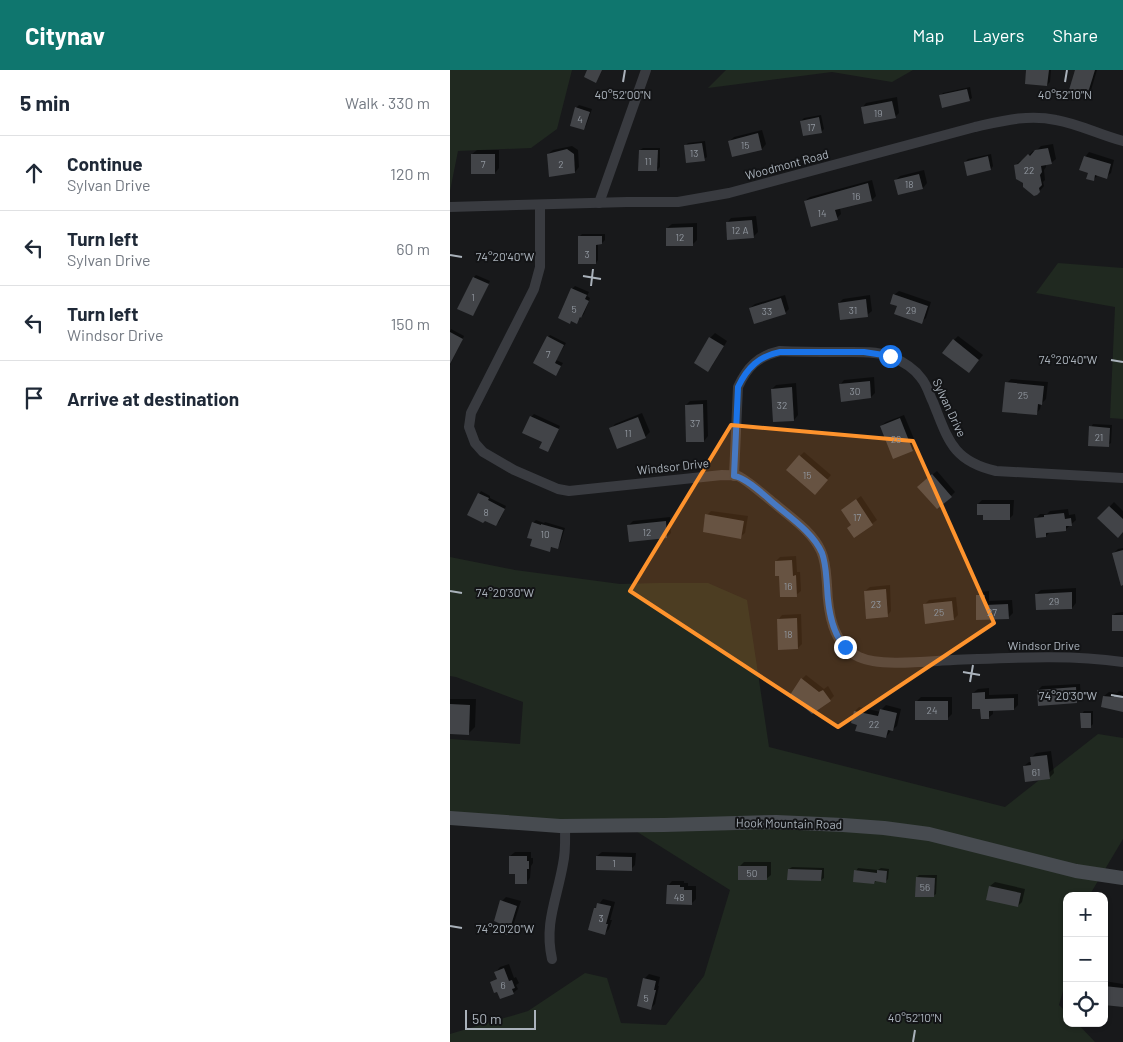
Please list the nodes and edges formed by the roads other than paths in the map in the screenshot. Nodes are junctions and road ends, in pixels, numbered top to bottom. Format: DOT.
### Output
graph roads {
  1 [pos="646,70"];
  2 [pos="1123,141"];
  3 [pos="599,203"];
  4 [pos="540,205"];
  5 [pos="450,207"];
  6 [pos="734,476"];
  7 [pos="1123,478"];
  8 [pos="1123,662"];
  9 [pos="450,818"];
  10 [pos="564,826"];
  11 [pos="1123,878"];
  12 [pos="552,959"];
  1 -- 3 [label="street"];
  2 -- 3 [label="street, Woodmont Road"];
  3 -- 4 [label="street, Woodmont Road"];
  4 -- 5 [label="street, Woodmont Road"];
  4 -- 6 [label="street, Windsor Drive"];
  6 -- 7 [label="street, Sylvan Drive"];
  6 -- 8 [label="street, Windsor Drive"];
  9 -- 10 [label="street, Hook Mountain Road"];
  10 -- 11 [label="street, Hook Mountain Road"];
  10 -- 12 [label="street"];
}
